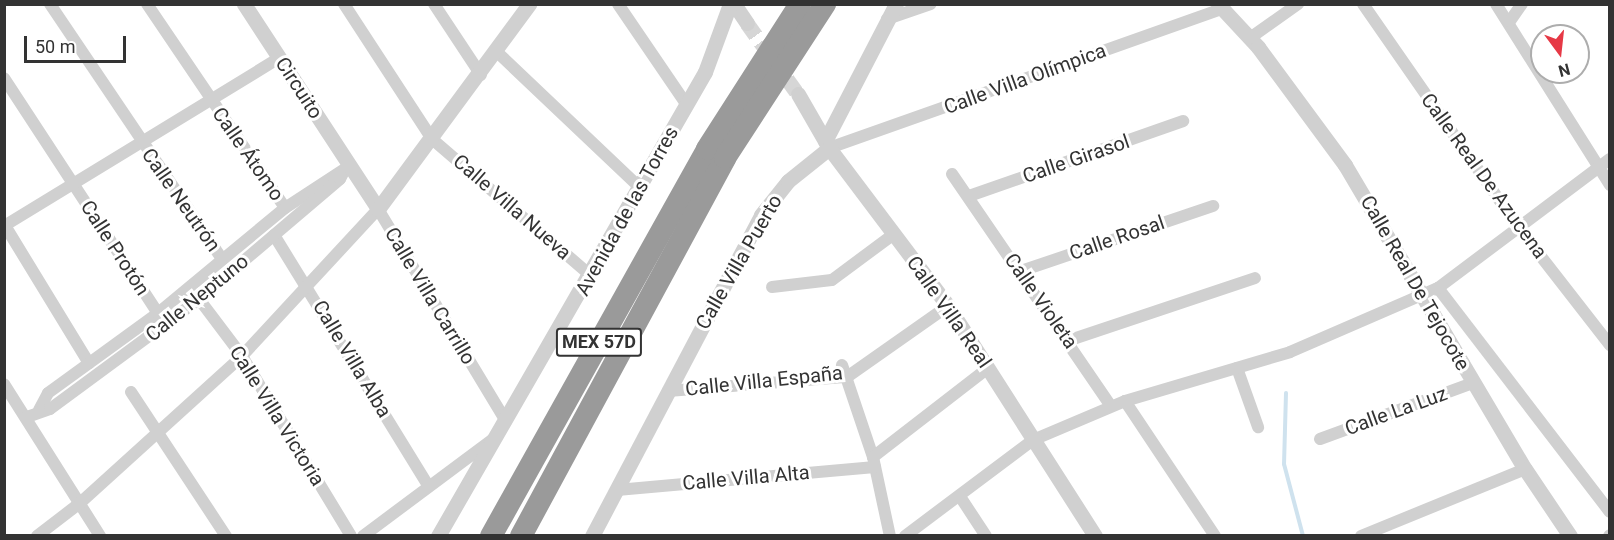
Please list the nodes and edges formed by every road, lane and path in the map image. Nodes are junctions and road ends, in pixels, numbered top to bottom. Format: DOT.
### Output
graph roads {
  1 [pos="50,4"];
  2 [pos="147,4"];
  3 [pos="244,4"];
  4 [pos="344,4"];
  5 [pos="434,4"];
  6 [pos="530,4"];
  7 [pos="618,4"];
  8 [pos="732,4"];
  9 [pos="800,4"];
  10 [pos="825,4"];
  11 [pos="896,4"];
  12 [pos="931,4"];
  13 [pos="1298,4"];
  14 [pos="1363,4"];
  15 [pos="1496,4"];
  16 [pos="1522,4"];
  17 [pos="1220,7"];
  18 [pos="886,19"];
  19 [pos="1510,21"];
  20 [pos="747,23"];
  21 [pos="1250,38"];
  22 [pos="497,52"];
  23 [pos="279,58"];
  24 [pos="481,75"];
  25 [pos="4,78"];
  26 [pos="798,94"];
  27 [pos="210,100"];
  28 [pos="687,105"];
  29 [pos="1183,121"];
  30 [pos="432,139"];
  31 [pos="139,140"];
  32 [pos="827,144"];
  33 [pos="1610,159"];
  34 [pos="348,168"];
  35 [pos="1597,169"];
  36 [pos="952,174"];
  37 [pos="72,183"];
  38 [pos="1610,185"];
  39 [pos="638,186"];
  40 [pos="969,196"];
  41 [pos="1213,206"];
  42 [pos="285,208"];
  43 [pos="378,209"];
  44 [pos="5,225"];
  45 [pos="1518,227"];
  46 [pos="894,234"];
  47 [pos="274,235"];
  48 [pos="222,259"];
  49 [pos="1021,271"];
  50 [pos="591,276"];
  51 [pos="1255,278"];
  52 [pos="309,287"];
  53 [pos="772,287"];
  54 [pos="1431,291"];
  55 [pos="199,299"];
  56 [pos="948,306"];
  57 [pos="158,313"];
  58 [pos="1070,340"];
  59 [pos="1610,345"];
  60 [pos="242,356"];
  61 [pos="89,363"];
  62 [pos="988,368"];
  63 [pos="1237,368"];
  64 [pos="844,371"];
  65 [pos="1473,383"];
  66 [pos="4,384"];
  67 [pos="668,391"];
  68 [pos="131,392"];
  69 [pos="1125,401"];
  70 [pos="1111,406"];
  71 [pos="39,410"];
  72 [pos="27,417"];
  73 [pos="506,421"];
  74 [pos="1258,427"];
  75 [pos="159,430"];
  76 [pos="496,437"];
  77 [pos="1320,439"];
  78 [pos="1033,440"];
  79 [pos="874,462"];
  80 [pos="1524,470"];
  81 [pos="428,485"];
  82 [pos="617,489"];
  83 [pos="961,498"];
  84 [pos="80,503"];
  85 [pos="1610,512"];
  86 [pos="37,536"];
  87 [pos="100,536"];
  88 [pos="226,536"];
  89 [pos="351,536"];
  90 [pos="363,536"];
  91 [pos="438,536"];
  92 [pos="491,536"];
  93 [pos="521,536"];
  94 [pos="592,536"];
  95 [pos="890,536"];
  96 [pos="905,536"];
  97 [pos="986,536"];
  98 [pos="1095,536"];
  99 [pos="1215,536"];
  100 [pos="1361,536"];
  101 [pos="1570,536"];
  1 -- 31 [label="street, Calle Neutrón"];
  2 -- 27 [label="street, Calle Átomo"];
  3 -- 23 [label="street, Circuito"];
  4 -- 30 [label="street, Calle Villa Nueva"];
  5 -- 24 [label="street"];
  6 -- 22 [label="street"];
  7 -- 28 [label="street"];
  8 -- 20 [label="street"];
  8 -- 28 [label="street, Avenida de las Torres"];
  9 -- 92 [label="highway, MEX 57D"];
  10 -- 93 [label="highway, MEX 57D"];
  11 -- 18 [label="street"];
  12 -- 18 [label="street"];
  13 -- 21 [label="street"];
  14 -- 45 [label="street, Calle Real De Azucena"];
  15 -- 19 [label="street"];
  16 -- 19 [label="street"];
  17 -- 21 [label="street, Calle Real De Tejocote"];
  17 -- 32 [label="street, Calle Villa Olímpica"];
  18 -- 32 [label="street"];
  19 -- 35 [label="street"];
  21 -- 54 [label="street, Calle Real De Tejocote"];
  22 -- 24 [label="street"];
  22 -- 39 [label="street"];
  23 -- 27 [label="street"];
  23 -- 34 [label="street, Circuito"];
  24 -- 30 [label="street"];
  25 -- 37 [label="street, Calle Protón"];
  26 -- 32 [label="street, Calle Villa Real"];
  27 -- 31 [label="street"];
  27 -- 42 [label="street, Calle Átomo"];
  28 -- 39 [label="street, Avenida de las Torres"];
  29 -- 40 [label="street, Calle Girasol"];
  30 -- 43 [label="street"];
  30 -- 50 [label="street, Calle Villa Nueva"];
  31 -- 37 [label="street"];
  31 -- 48 [label="street, Calle Neutrón"];
  32 -- 46 [label="street, Calle Villa Real"];
  32 -- 67 [label="street, Calle Villa Puerto"];
  33 -- 35 [label="street"];
  34 -- 42 [label="street, Calle Neptuno"];
  34 -- 43 [label="street, Calle Villa Carrillo"];
  34 -- 47 [label="street, Calle Neptuno"];
  35 -- 38 [label="street"];
  35 -- 45 [label="street"];
  36 -- 40 [label="street, Calle Violeta"];
  37 -- 44 [label="street"];
  37 -- 57 [label="street, Calle Protón"];
  39 -- 50 [label="street, Avenida de las Torres"];
  40 -- 49 [label="street, Calle Violeta"];
  41 -- 49 [label="street, Calle Rosal"];
  42 -- 48 [label="street, Calle Neptuno"];
  43 -- 52 [label="street"];
  43 -- 73 [label="street, Calle Villa Carrillo"];
  44 -- 61 [label="street"];
  45 -- 54 [label="street"];
  45 -- 59 [label="street, Calle Real De Azucena"];
  46 -- 53 [label="street, Calle Villa Puerto"];
  46 -- 56 [label="street, Calle Villa Real"];
  47 -- 52 [label="street, Calle Villa Alba"];
  47 -- 55 [label="street, Calle Neptuno"];
  48 -- 57 [label="street, Calle Neptuno"];
  49 -- 58 [label="street, Calle Violeta"];
  50 -- 73 [label="street, Avenida de las Torres"];
  51 -- 58 [label="street"];
  52 -- 60 [label="street"];
  52 -- 81 [label="street, Calle Villa Alba"];
  54 -- 63 [label="street"];
  54 -- 65 [label="street, Calle Real De Tejocote"];
  54 -- 85 [label="street"];
  55 -- 60 [label="street, Calle Villa Victoria"];
  55 -- 71 [label="street, Calle Neptuno"];
  56 -- 62 [label="street, Calle Villa Real"];
  56 -- 64 [label="street, Calle Villa España"];
  57 -- 61 [label="street, Calle Neptuno"];
  58 -- 70 [label="street, Calle Violeta"];
  60 -- 75 [label="street"];
  60 -- 89 [label="street, Calle Villa Victoria"];
  61 -- 71 [label="street, Calle Neptuno"];
  62 -- 78 [label="street, Calle Villa Real"];
  62 -- 79 [label="street"];
  63 -- 69 [label="street"];
  63 -- 74 [label="street"];
  64 -- 67 [label="street, Calle Villa España"];
  64 -- 79 [label="street"];
  65 -- 77 [label="street, Calle La Luz"];
  65 -- 80 [label="street, Calle Real De Tejocote"];
  66 -- 72 [label="street"];
  67 -- 82 [label="street, Calle Villa Puerto"];
  68 -- 75 [label="street"];
  69 -- 70 [label="street"];
  69 -- 99 [label="street"];
  70 -- 78 [label="street"];
  71 -- 72 [label="street, Calle Neptuno"];
  72 -- 84 [label="street"];
  73 -- 76 [label="street, Avenida de las Torres"];
  75 -- 84 [label="street"];
  75 -- 88 [label="street"];
  76 -- 81 [label="street"];
  76 -- 91 [label="street, Avenida de las Torres"];
  78 -- 83 [label="street"];
  78 -- 98 [label="street, Calle Villa Real"];
  79 -- 82 [label="street, Calle Villa Alta"];
  79 -- 95 [label="street"];
  80 -- 100 [label="street"];
  80 -- 101 [label="street, Calle Real De Tejocote"];
  81 -- 90 [label="street"];
  82 -- 94 [label="street, Calle Villa Puerto"];
  83 -- 96 [label="street"];
  83 -- 97 [label="street"];
  84 -- 86 [label="street"];
  84 -- 87 [label="street"];
}
